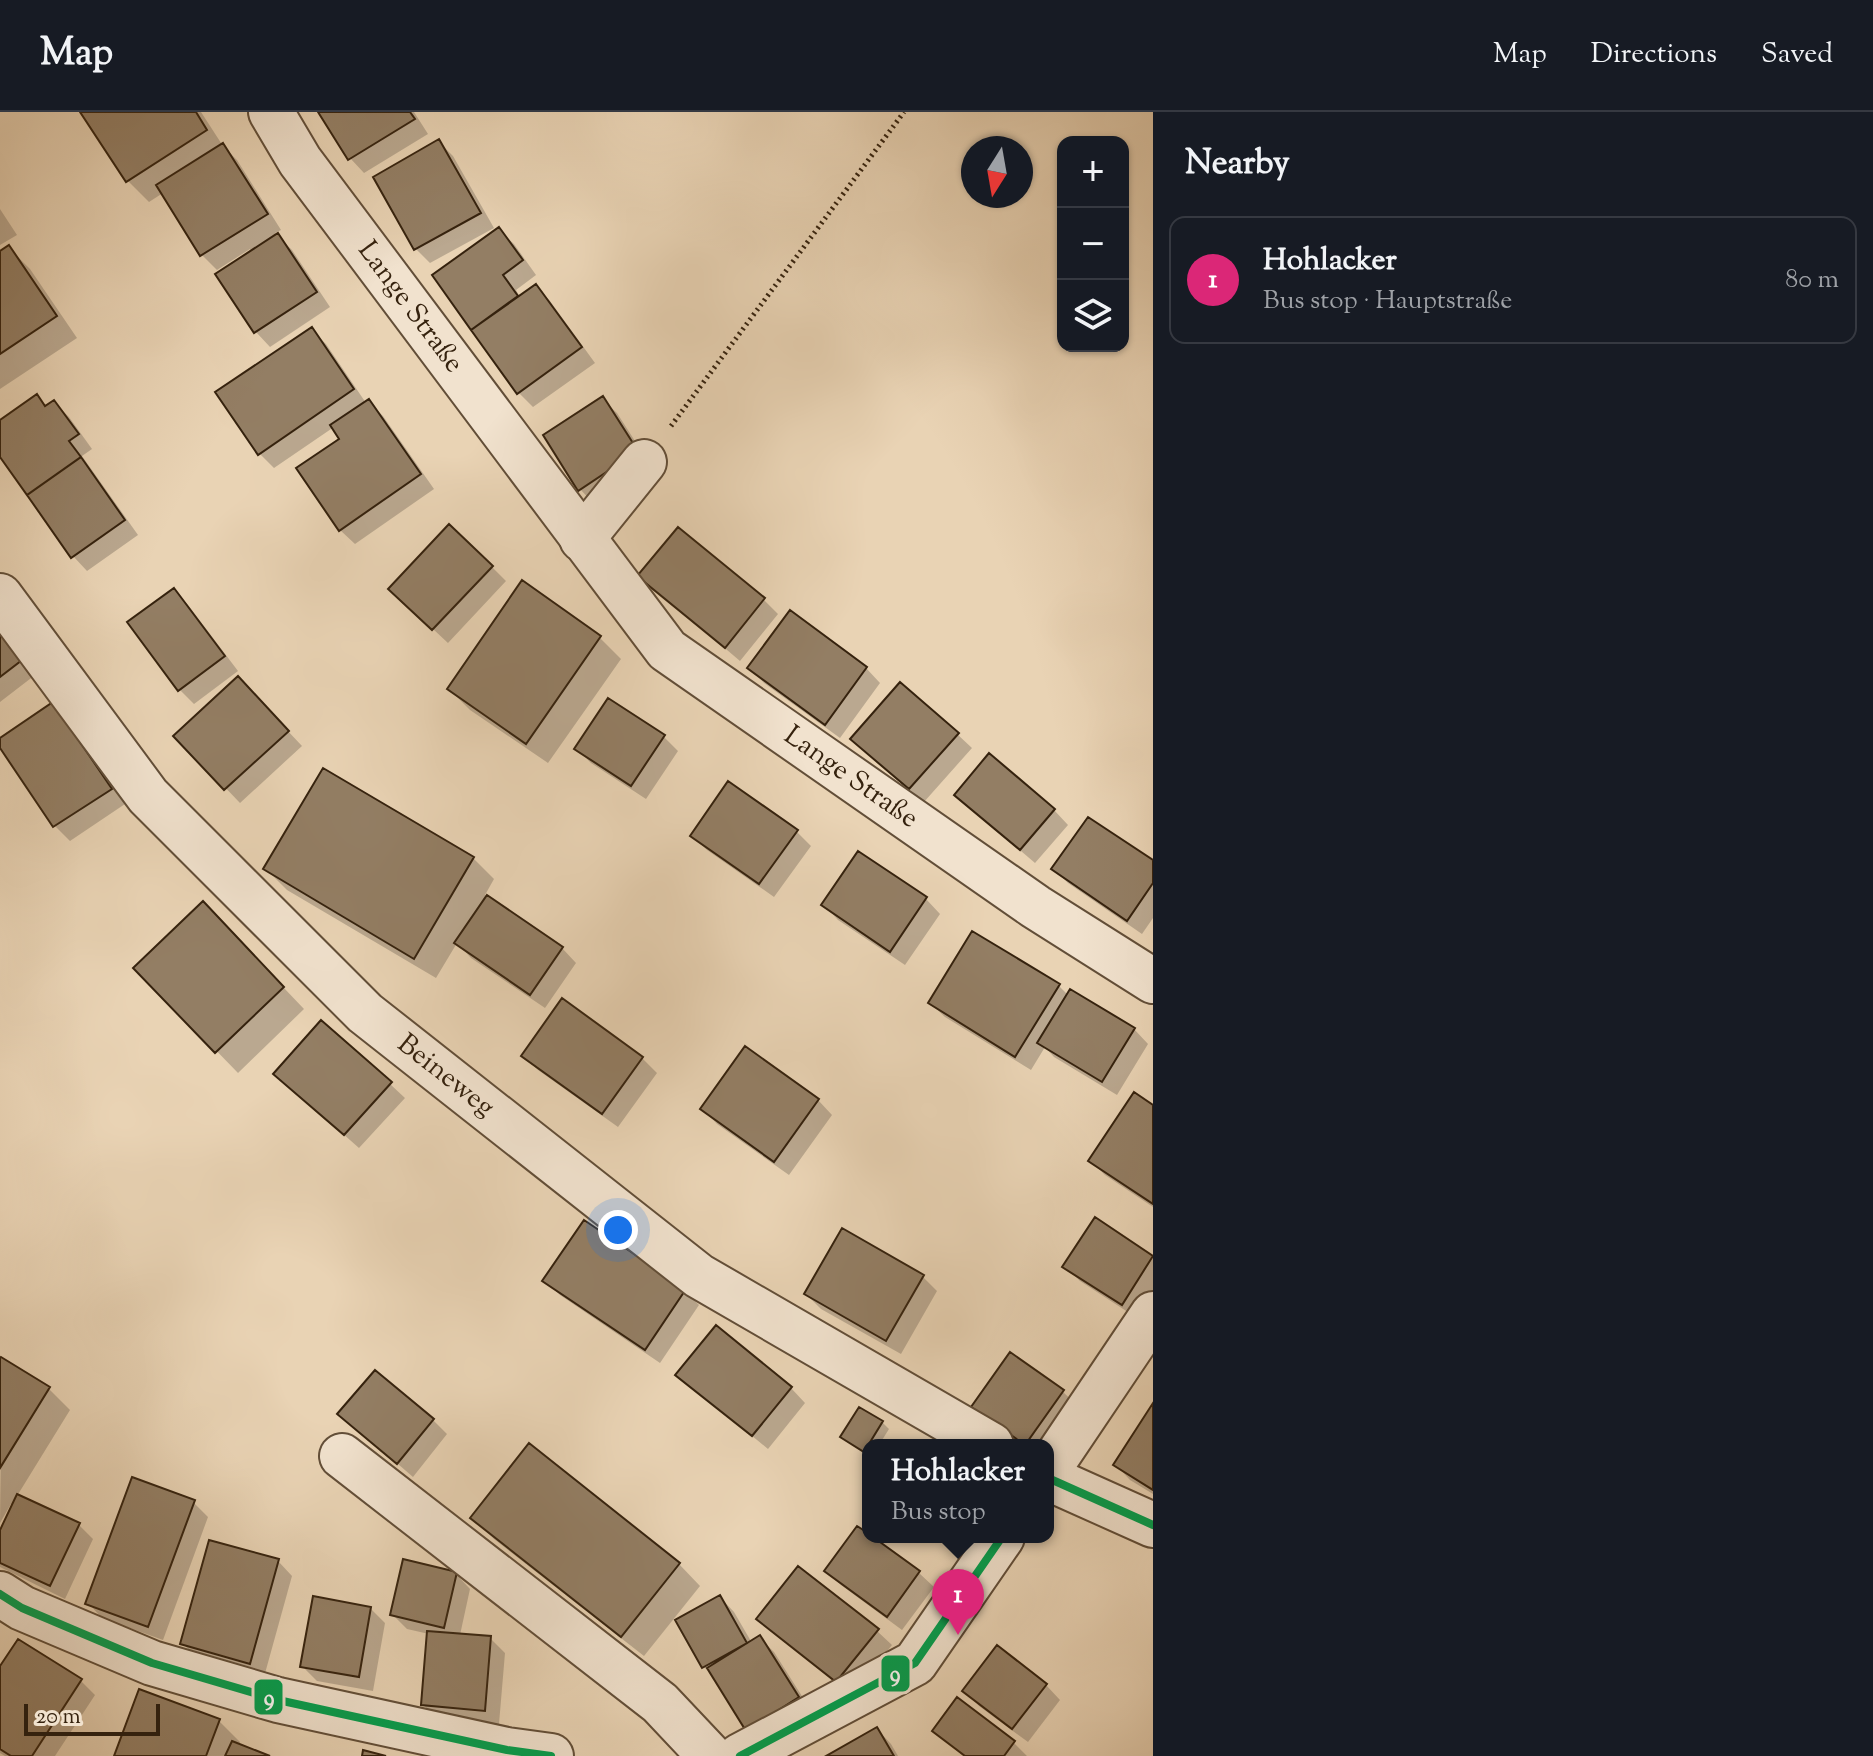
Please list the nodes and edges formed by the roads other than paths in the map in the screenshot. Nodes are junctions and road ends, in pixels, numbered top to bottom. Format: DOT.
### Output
graph roads {
  1 [pos="271,112"];
  2 [pos="644,462"];
  3 [pos="582,539"];
  4 [pos="0,596"];
  5 [pos="1153,981"];
  6 [pos="1153,1314"];
  7 [pos="981,1439"];
  8 [pos="342,1456"];
  9 [pos="1054,1461"];
  10 [pos="1054,1481"];
  11 [pos="1153,1525"];
  12 [pos="998,1543"];
  13 [pos="0,1594"];
  14 [pos="510,1753"];
  15 [pos="551,1756"];
  16 [pos="710,1756"];
  17 [pos="740,1756"];
  1 -- 3 [label="street, Lange Straße"];
  2 -- 3 [label="street"];
  3 -- 5 [label="street, Lange Straße"];
  4 -- 7 [label="street, Beineweg"];
  6 -- 9 [label="street"];
  8 -- 16 [label="street"];
  10 -- 11 [label="street"];
  12 -- 17 [label="street"];
  13 -- 14 [label="street"];
  14 -- 15 [label="street"];
}
